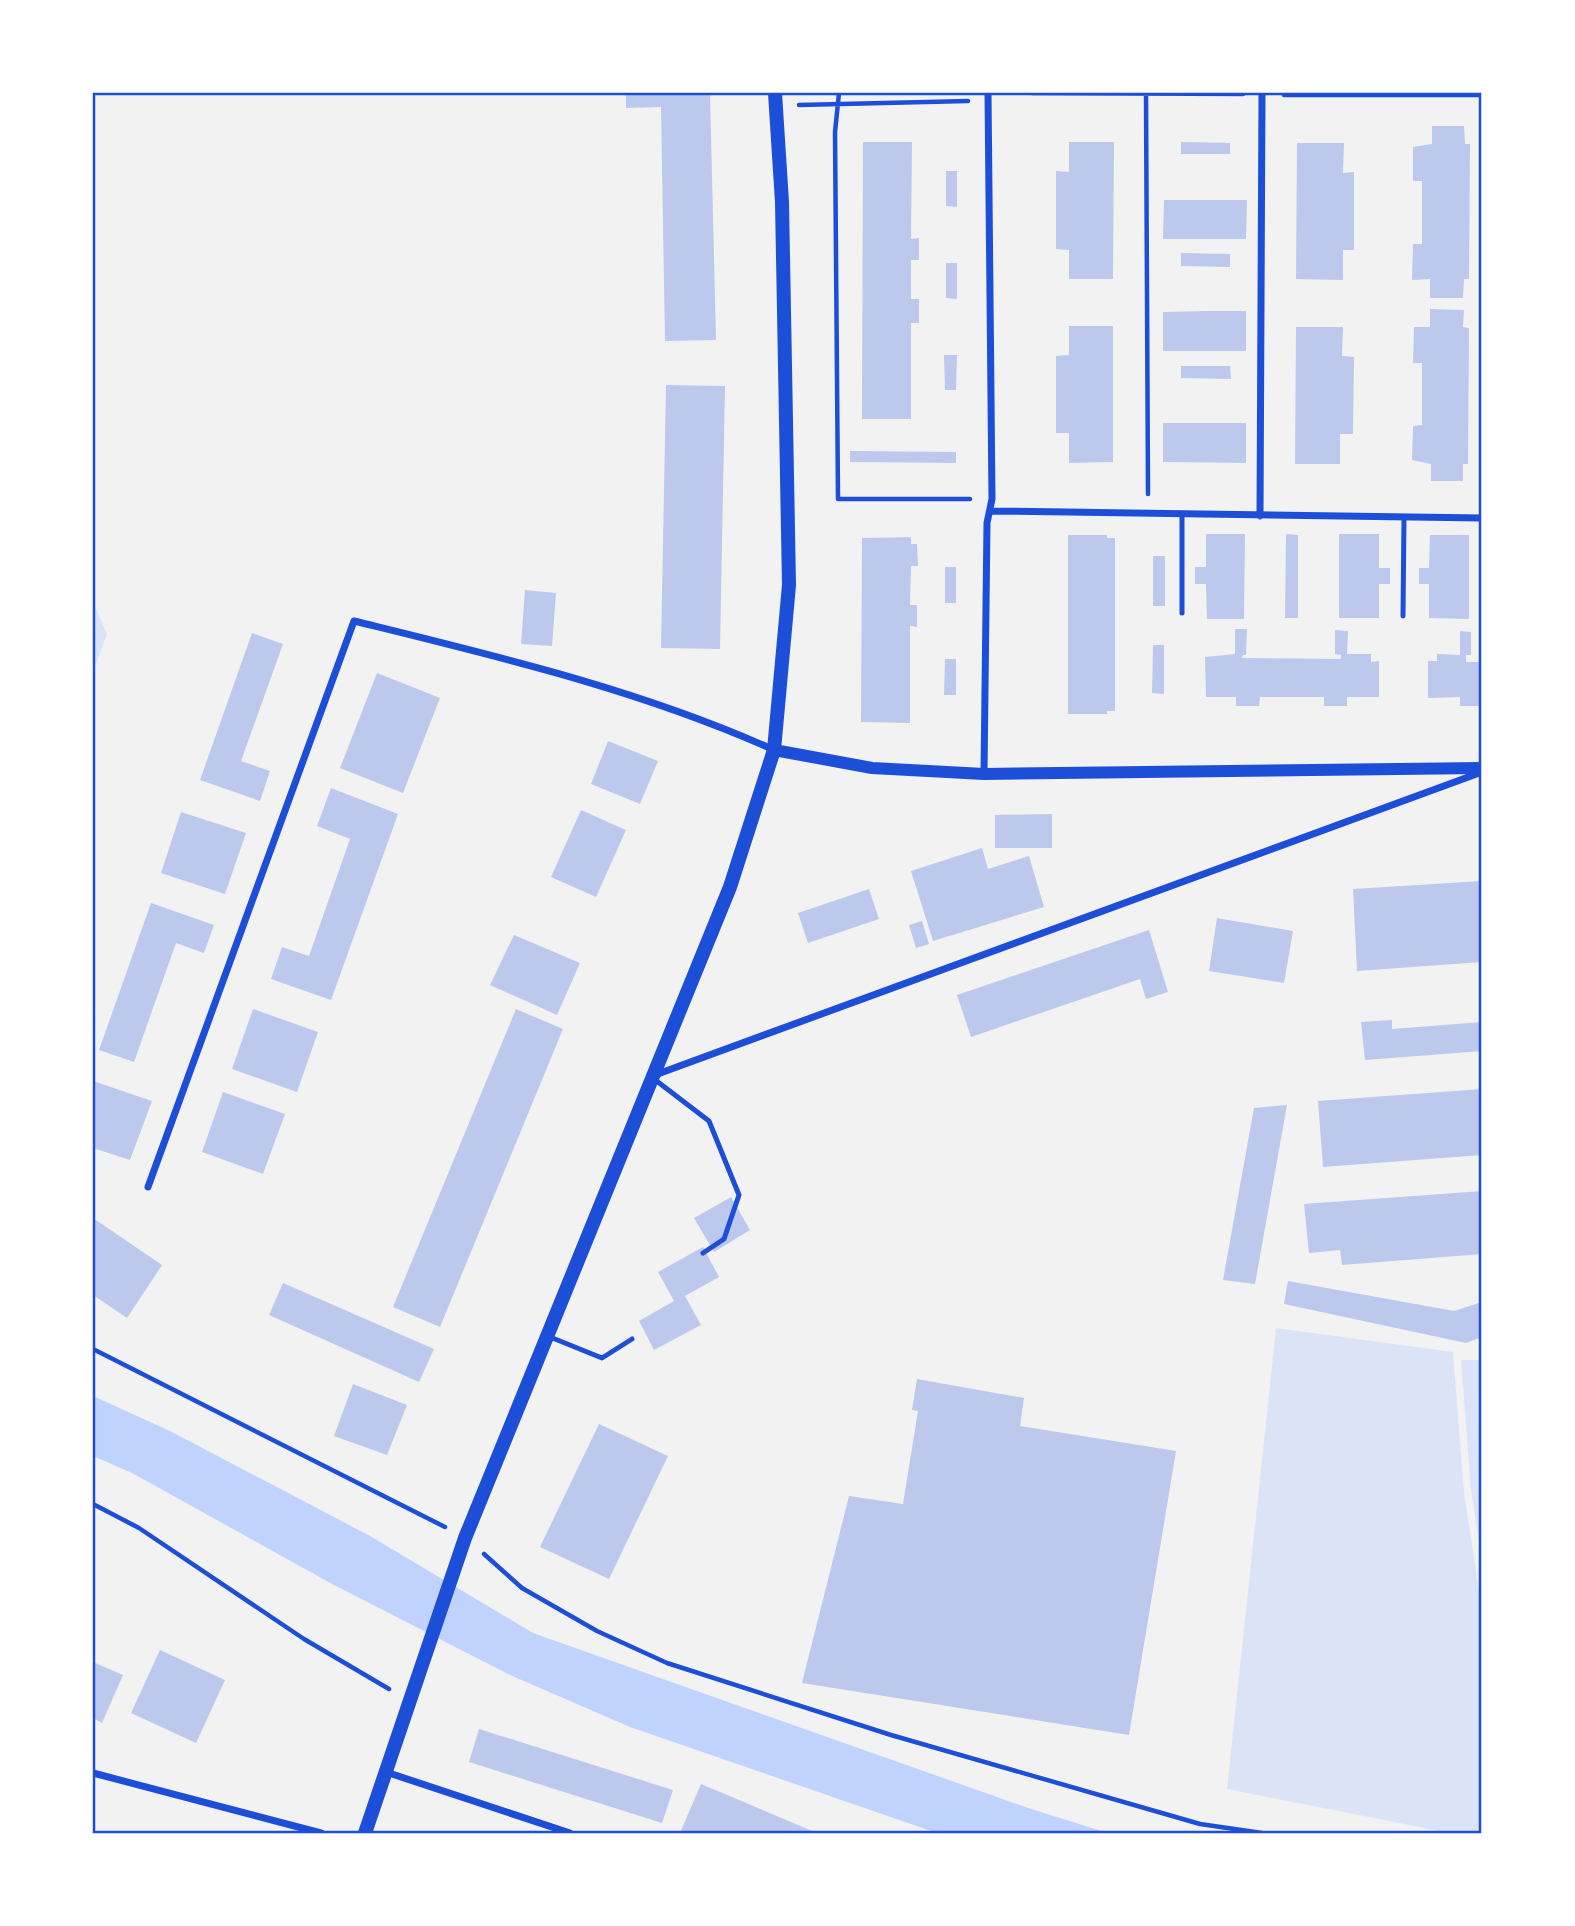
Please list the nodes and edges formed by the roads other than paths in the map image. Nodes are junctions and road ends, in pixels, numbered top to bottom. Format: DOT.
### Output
graph roads {
  1 [pos="1262,93"];
  2 [pos="988,95"];
  3 [pos="776,100"];
  4 [pos="992,511"];
  5 [pos="1182,515"];
  6 [pos="1260,516"];
  7 [pos="1404,517"];
  8 [pos="1482,518"];
  9 [pos="1182,613"];
  10 [pos="1403,616"];
  11 [pos="774,750"];
  12 [pos="1482,769"];
  13 [pos="984,774"];
  14 [pos="651,1077"];
  15 [pos="148,1187"];
  16 [pos="703,1253"];
  17 [pos="547,1335"];
  18 [pos="632,1339"];
  19 [pos="386,1772"];
  20 [pos="93,1773"];
  21 [pos="321,1833"];
  22 [pos="365,1833"];
  23 [pos="570,1833"];
  1 -- 6 [label="street"];
  2 -- 4 [label="street"];
  3 -- 11 [label="main road"];
  4 -- 5 [label="street"];
  4 -- 13 [label="street"];
  5 -- 6 [label="street"];
  5 -- 9 [label="lane"];
  6 -- 7 [label="street"];
  7 -- 8 [label="street"];
  7 -- 10 [label="lane"];
  11 -- 13 [label="street"];
  11 -- 14 [label="main road"];
  11 -- 15 [label="street"];
  12 -- 13 [label="street"];
  12 -- 14 [label="street"];
  14 -- 16 [label="lane"];
  14 -- 17 [label="main road"];
  17 -- 18 [label="lane"];
  17 -- 19 [label="main road"];
  19 -- 22 [label="main road"];
  19 -- 23 [label="street"];
  20 -- 21 [label="street"];
}
